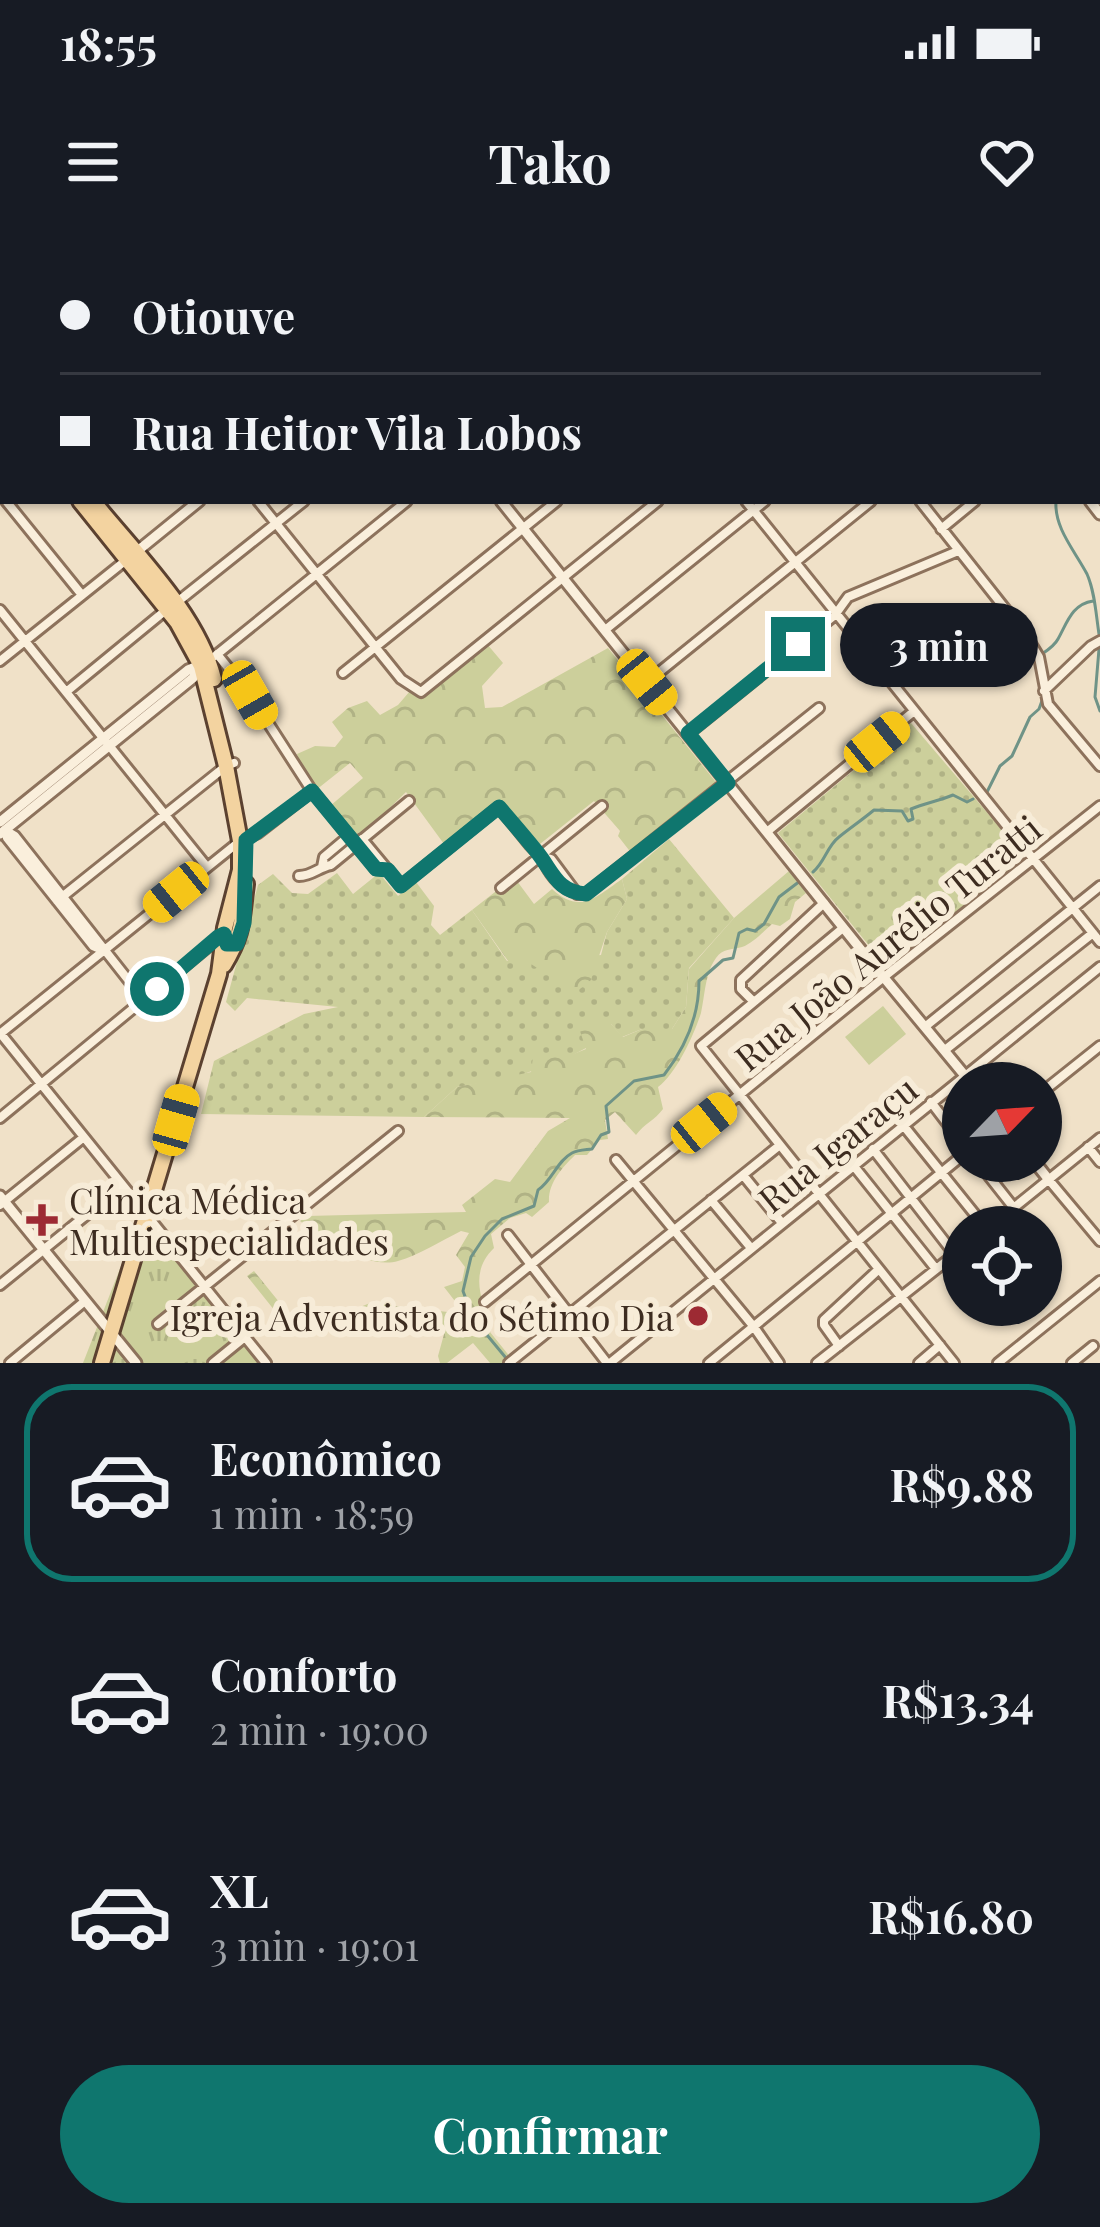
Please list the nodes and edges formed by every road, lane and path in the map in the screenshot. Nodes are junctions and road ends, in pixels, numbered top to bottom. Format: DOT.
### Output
graph roads {
  1 [pos="11,504"];
  2 [pos="83,504"];
  3 [pos="95,504"];
  4 [pos="195,504"];
  5 [pos="260,504"];
  6 [pos="300,504"];
  7 [pos="403,504"];
  8 [pos="504,504"];
  9 [pos="553,504"];
  10 [pos="654,504"];
  11 [pos="748,504"];
  12 [pos="761,504"];
  13 [pos="867,504"];
  14 [pos="922,504"];
  15 [pos="971,504"];
  16 [pos="753,510"];
  17 [pos="276,523"];
  18 [pos="524,528"];
  19 [pos="941,529"];
  20 [pos="958,551"];
  21 [pos="131,556"];
  22 [pos="794,562"];
  23 [pos="317,574"];
  24 [pos="563,578"];
  25 [pos="82,595"];
  26 [pos="172,606"];
  27 [pos="0,610"];
  28 [pos="835,615"];
  29 [pos="605,630"];
  30 [pos="25,641"];
  31 [pos="1100,641"];
  32 [pos="374,648"];
  33 [pos="209,660"];
  34 [pos="0,662"];
  35 [pos="343,673"];
  36 [pos="647,682"];
  37 [pos="1044,691"];
  38 [pos="66,692"];
  39 [pos="818,708"];
  40 [pos="914,712"];
  41 [pos="688,733"];
  42 [pos="106,742"];
  43 [pos="230,764"];
  44 [pos="1100,766"];
  45 [pos="728,783"];
  46 [pos="312,791"];
  47 [pos="409,800"];
  48 [pos="602,806"];
  49 [pos="1100,806"];
  50 [pos="165,814"];
  51 [pos="1,827"];
  52 [pos="768,831"];
  53 [pos="243,840"];
  54 [pos="356,840"];
  55 [pos="541,856"];
  56 [pos="1034,858"];
  57 [pos="207,867"];
  58 [pos="299,876"];
  59 [pos="1100,886"];
  60 [pos="501,888"];
  61 [pos="60,898"];
  62 [pos="824,903"];
  63 [pos="1074,908"];
  64 [pos="843,928"];
  65 [pos="1093,933"];
  66 [pos="229,938"];
  67 [pos="1100,942"];
  68 [pos="104,951"];
  69 [pos="1100,967"];
  70 [pos="884,976"];
  71 [pos="144,1000"];
  72 [pos="754,1002"];
  73 [pos="926,1026"];
  74 [pos="0,1034"];
  75 [pos="1100,1046"];
  76 [pos="945,1050"];
  77 [pos="955,1062"];
  78 [pos="988,1062"];
  79 [pos="1062,1076"];
  80 [pos="41,1084"];
  81 [pos="740,1094"];
  82 [pos="942,1095"];
  83 [pos="931,1102"];
  84 [pos="942,1116"];
  85 [pos="0,1118"];
  86 [pos="903,1125"];
  87 [pos="398,1131"];
  88 [pos="84,1137"];
  89 [pos="1100,1138"];
  90 [pos="780,1145"];
  91 [pos="1088,1147"];
  92 [pos="873,1149"];
  93 [pos="616,1160"];
  94 [pos="1100,1162"];
  95 [pos="853,1165"];
  96 [pos="1062,1168"];
  97 [pos="940,1173"];
  98 [pos="743,1174"];
  99 [pos="634,1180"];
  100 [pos="994,1182"];
  101 [pos="1046,1182"];
  102 [pos="1050,1182"];
  103 [pos="122,1186"];
  104 [pos="819,1193"];
  105 [pos="910,1197"];
  106 [pos="711,1200"];
  107 [pos="1,1201"];
  108 [pos="969,1206"];
  109 [pos="1012,1206"];
  110 [pos="1016,1206"];
  111 [pos="148,1214"];
  112 [pos="890,1214"];
  113 [pos="782,1222"];
  114 [pos="675,1230"];
  115 [pos="942,1233"];
  116 [pos="508,1235"];
  117 [pos="856,1241"];
  118 [pos="1100,1241"];
  119 [pos="751,1248"];
  120 [pos="44,1250"];
  121 [pos="530,1265"];
  122 [pos="942,1265"];
  123 [pos="879,1268"];
  124 [pos="936,1269"];
  125 [pos="714,1278"];
  126 [pos="1100,1281"];
  127 [pos="0,1286"];
  128 [pos="205,1286"];
  129 [pos="901,1297"];
  130 [pos="85,1300"];
  131 [pos="484,1302"];
  132 [pos="568,1315"];
  133 [pos="158,1324"];
  134 [pos="754,1327"];
  135 [pos="111,1333"];
  136 [pos="245,1337"];
  137 [pos="940,1345"];
  138 [pos="839,1346"];
  139 [pos="1093,1346"];
  140 [pos="773,1360"];
  141 [pos="10,1363"];
  142 [pos="102,1363"];
  143 [pos="136,1363"];
  144 [pos="213,1363"];
  145 [pos="266,1363"];
  146 [pos="509,1363"];
  147 [pos="609,1363"];
  148 [pos="709,1363"];
  149 [pos="818,1363"];
  150 [pos="919,1363"];
  151 [pos="955,1363"];
  152 [pos="998,1363"];
  153 [pos="1072,1363"];
  1 -- 25 [label="street"];
  2 -- 21 [label="main road"];
  3 -- 21 [label="main road"];
  4 -- 21 [label="street"];
  5 -- 17 [label="street"];
  6 -- 17 [label="street"];
  7 -- 23 [label="street"];
  8 -- 18 [label="street"];
  9 -- 18 [label="street"];
  10 -- 24 [label="street"];
  11 -- 16 [label="street"];
  12 -- 16 [label="street"];
  13 -- 22 [label="street"];
  14 -- 19 [label="street"];
  15 -- 19 [label="street"];
  16 -- 22 [label="street"];
  16 -- 29 [label="street"];
  17 -- 23 [label="street"];
  17 -- 26 [label="street"];
  18 -- 24 [label="street"];
  18 -- 32 [label="street"];
  19 -- 20 [label="street"];
  20 -- 28 [label="street"];
  20 -- 37 [label="street"];
  21 -- 25 [label="street"];
  21 -- 26 [label="main road"];
  22 -- 28 [label="street"];
  22 -- 36 [label="street"];
  23 -- 32 [label="street"];
  23 -- 33 [label="street"];
  24 -- 29 [label="street"];
  24 -- 32 [label="street"];
  25 -- 30 [label="street"];
  26 -- 33 [label="main road"];
  26 -- 38 [label="street"];
  27 -- 30 [label="street"];
  28 -- 40 [label="street"];
  28 -- 41 [label="street"];
  29 -- 36 [label="street"];
  30 -- 34 [label="street"];
  30 -- 38 [label="street"];
  31 -- 37 [label="street"];
  32 -- 35 [label="street"];
  33 -- 42 [label="street"];
  33 -- 43 [label="main road"];
  33 -- 46 [label="street"];
  36 -- 41 [label="street"];
  37 -- 44 [label="street"];
  38 -- 42 [label="street"];
  39 -- 45 [label="street"];
  40 -- 52 [label="street"];
  40 -- 56 [label="street"];
  41 -- 45 [label="street"];
  42 -- 50 [label="street"];
  42 -- 51 [label="street"];
  43 -- 50 [label="street"];
  43 -- 53 [label="main road"];
  45 -- 52 [label="street"];
  45 -- 55 [label="street"];
  46 -- 53 [label="street"];
  46 -- 54 [label="street"];
  47 -- 54 [label="street"];
  48 -- 55 [label="street"];
  49 -- 56 [label="street, Rua João Aurélio Turatti"];
  50 -- 57 [label="street"];
  50 -- 61 [label="street"];
  51 -- 61 [label="street"];
  52 -- 62 [label="street"];
  53 -- 57 [label="street"];
  53 -- 66 [label="main road"];
  54 -- 55 [label="street"];
  54 -- 58 [label="street"];
  55 -- 60 [label="street"];
  56 -- 63 [label="street"];
  56 -- 70 [label="street, Rua João Aurélio Turatti"];
  57 -- 68 [label="street"];
  59 -- 63 [label="street"];
  61 -- 68 [label="street"];
  62 -- 64 [label="street"];
  62 -- 72 [label="street"];
  63 -- 65 [label="street"];
  63 -- 73 [label="street"];
  64 -- 70 [label="street"];
  64 -- 72 [label="street"];
  65 -- 67 [label="street"];
  65 -- 76 [label="street"];
  66 -- 71 [label="street"];
  66 -- 111 [label="main road"];
  68 -- 71 [label="street"];
  68 -- 74 [label="street"];
  69 -- 78 [label="street, Rua Igaraçu"];
  70 -- 73 [label="street"];
  70 -- 81 [label="street, Rua João Aurélio Turatti"];
  71 -- 80 [label="street"];
  72 -- 81 [label="street"];
  73 -- 76 [label="street"];
  74 -- 80 [label="street"];
  75 -- 79 [label="street"];
  76 -- 77 [label="street"];
  80 -- 85 [label="street"];
  80 -- 88 [label="street"];
  81 -- 90 [label="street"];
  81 -- 99 [label="street, Rua João Aurélio Turatti"];
  82 -- 83 [label="street, Rua Igaraçu"];
  83 -- 84 [label="street"];
  83 -- 86 [label="street, Rua Igaraçu"];
  86 -- 92 [label="street, Rua Igaraçu"];
  86 -- 97 [label="street"];
  87 -- 128 [label="street"];
  88 -- 103 [label="street"];
  88 -- 107 [label="street"];
  89 -- 91 [label="street"];
  90 -- 98 [label="street"];
  90 -- 104 [label="street"];
  91 -- 94 [label="street"];
  91 -- 96 [label="street"];
  92 -- 95 [label="street, Rua Igaraçu"];
  92 -- 105 [label="street"];
  93 -- 99 [label="street"];
  95 -- 104 [label="street, Rua Igaraçu"];
  95 -- 112 [label="street"];
  97 -- 105 [label="street"];
  97 -- 108 [label="street"];
  98 -- 106 [label="street"];
  98 -- 113 [label="street"];
  99 -- 114 [label="street"];
  99 -- 121 [label="street, Rua João Aurélio Turatti"];
  100 -- 109 [label="street"];
  101 -- 110 [label="street"];
  102 -- 118 [label="street"];
  103 -- 111 [label="street"];
  103 -- 120 [label="street"];
  104 -- 113 [label="street, Rua Igaraçu"];
  104 -- 117 [label="street"];
  105 -- 112 [label="street"];
  105 -- 115 [label="street"];
  106 -- 114 [label="street"];
  106 -- 119 [label="street"];
  107 -- 120 [label="street"];
  111 -- 128 [label="street"];
  111 -- 135 [label="main road"];
  112 -- 117 [label="street"];
  112 -- 124 [label="street"];
  113 -- 119 [label="street, Rua Igaraçu"];
  114 -- 125 [label="street"];
  114 -- 132 [label="street"];
  116 -- 121 [label="street"];
  117 -- 123 [label="street"];
  117 -- 134 [label="street"];
  119 -- 125 [label="street, Rua Igaraçu"];
  120 -- 127 [label="street"];
  120 -- 130 [label="street"];
  121 -- 131 [label="street, Rua João Aurélio Turatti"];
  121 -- 132 [label="street"];
  122 -- 124 [label="street"];
  123 -- 129 [label="street"];
  123 -- 138 [label="street"];
  124 -- 129 [label="street"];
  125 -- 134 [label="street"];
  125 -- 147 [label="street, Rua Igaraçu"];
  126 -- 152 [label="street"];
  128 -- 133 [label="street"];
  128 -- 136 [label="street"];
  129 -- 137 [label="street"];
  129 -- 138 [label="street"];
  130 -- 135 [label="street"];
  130 -- 141 [label="street"];
  132 -- 146 [label="street"];
  132 -- 147 [label="street"];
  134 -- 140 [label="street"];
  134 -- 148 [label="street"];
  135 -- 142 [label="main road"];
  135 -- 143 [label="street"];
  136 -- 144 [label="street"];
  136 -- 145 [label="street"];
  137 -- 150 [label="street"];
  137 -- 151 [label="street"];
  138 -- 149 [label="street"];
  139 -- 153 [label="street"];
}
